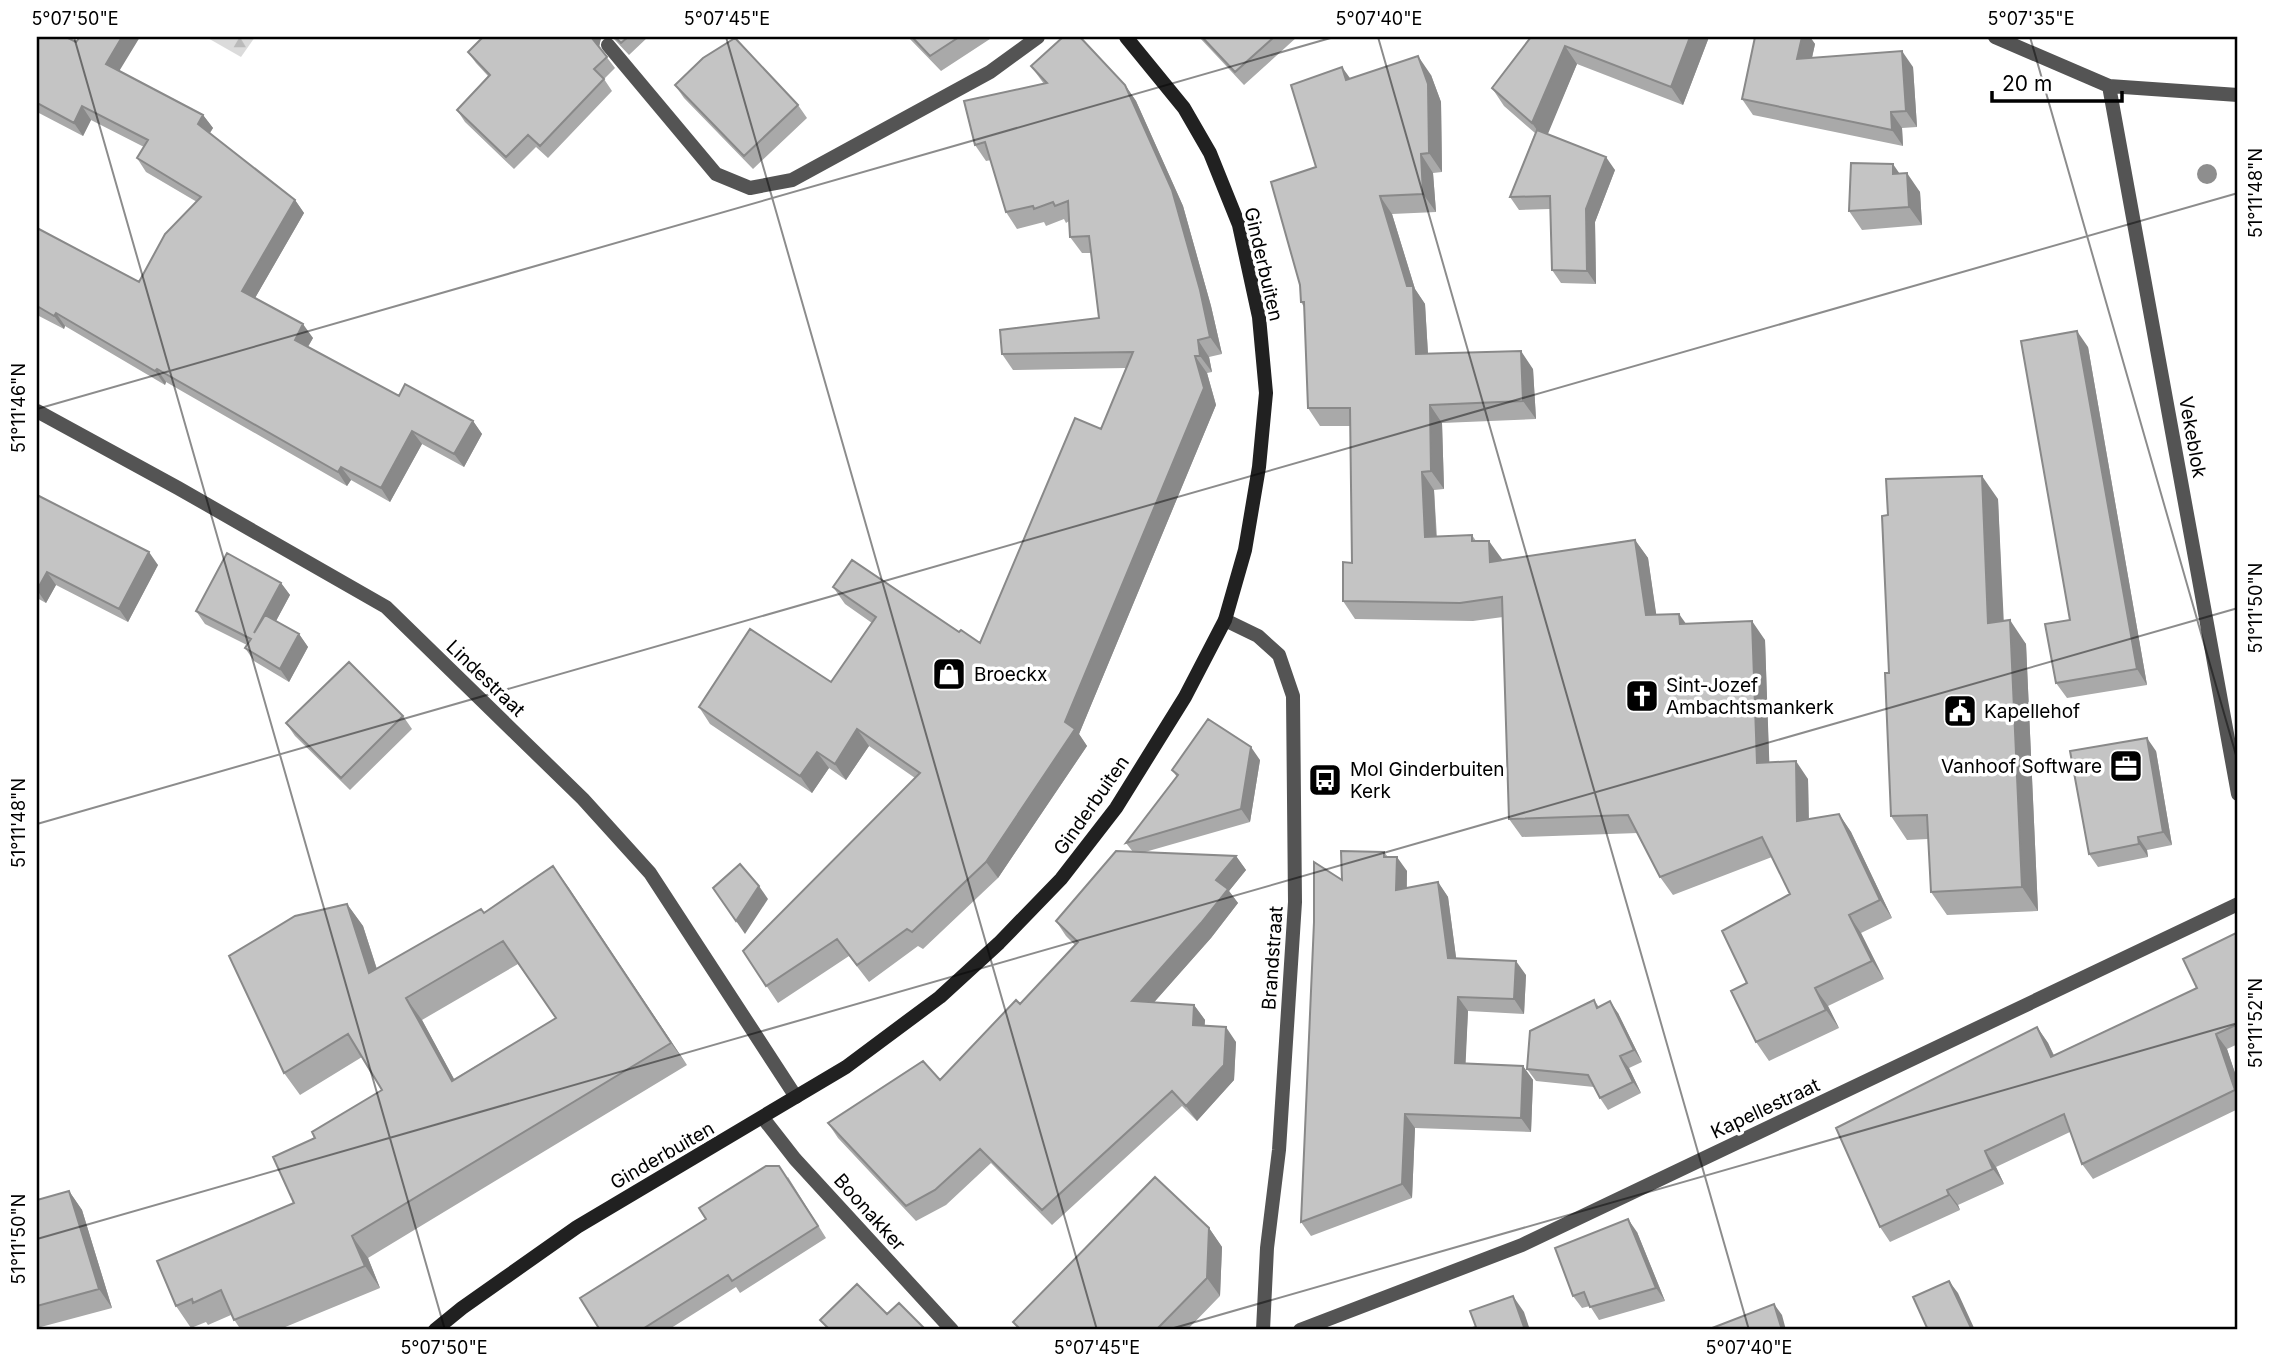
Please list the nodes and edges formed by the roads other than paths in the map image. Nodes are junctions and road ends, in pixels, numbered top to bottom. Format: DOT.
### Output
graph roads {
  1 [pos="1038,37"];
  2 [pos="1126,37"];
  3 [pos="1995,37"];
  4 [pos="608,45"];
  5 [pos="2109,86"];
  6 [pos="2238,95"];
  7 [pos="37,411"];
  8 [pos="1225,620"];
  9 [pos="2238,794"];
  10 [pos="2238,904"];
  11 [pos="796,1097"];
  12 [pos="763,1118"];
  13 [pos="435,1330"];
  14 [pos="952,1330"];
  15 [pos="1262,1330"];
  16 [pos="1300,1330"];
  1 -- 4 [label="street"];
  2 -- 8 [label="main road, Ginderbuiten"];
  3 -- 5 [label="street"];
  5 -- 6 [label="street"];
  5 -- 9 [label="street, Vekeblok"];
  7 -- 11 [label="street, Lindestraat"];
  8 -- 11 [label="main road, Ginderbuiten"];
  8 -- 15 [label="street, Brandstraat"];
  10 -- 16 [label="street, Kapellestraat"];
  11 -- 12 [label="main road, Ginderbuiten"];
  12 -- 13 [label="main road, Ginderbuiten"];
  12 -- 14 [label="street, Boonakker"];
}
